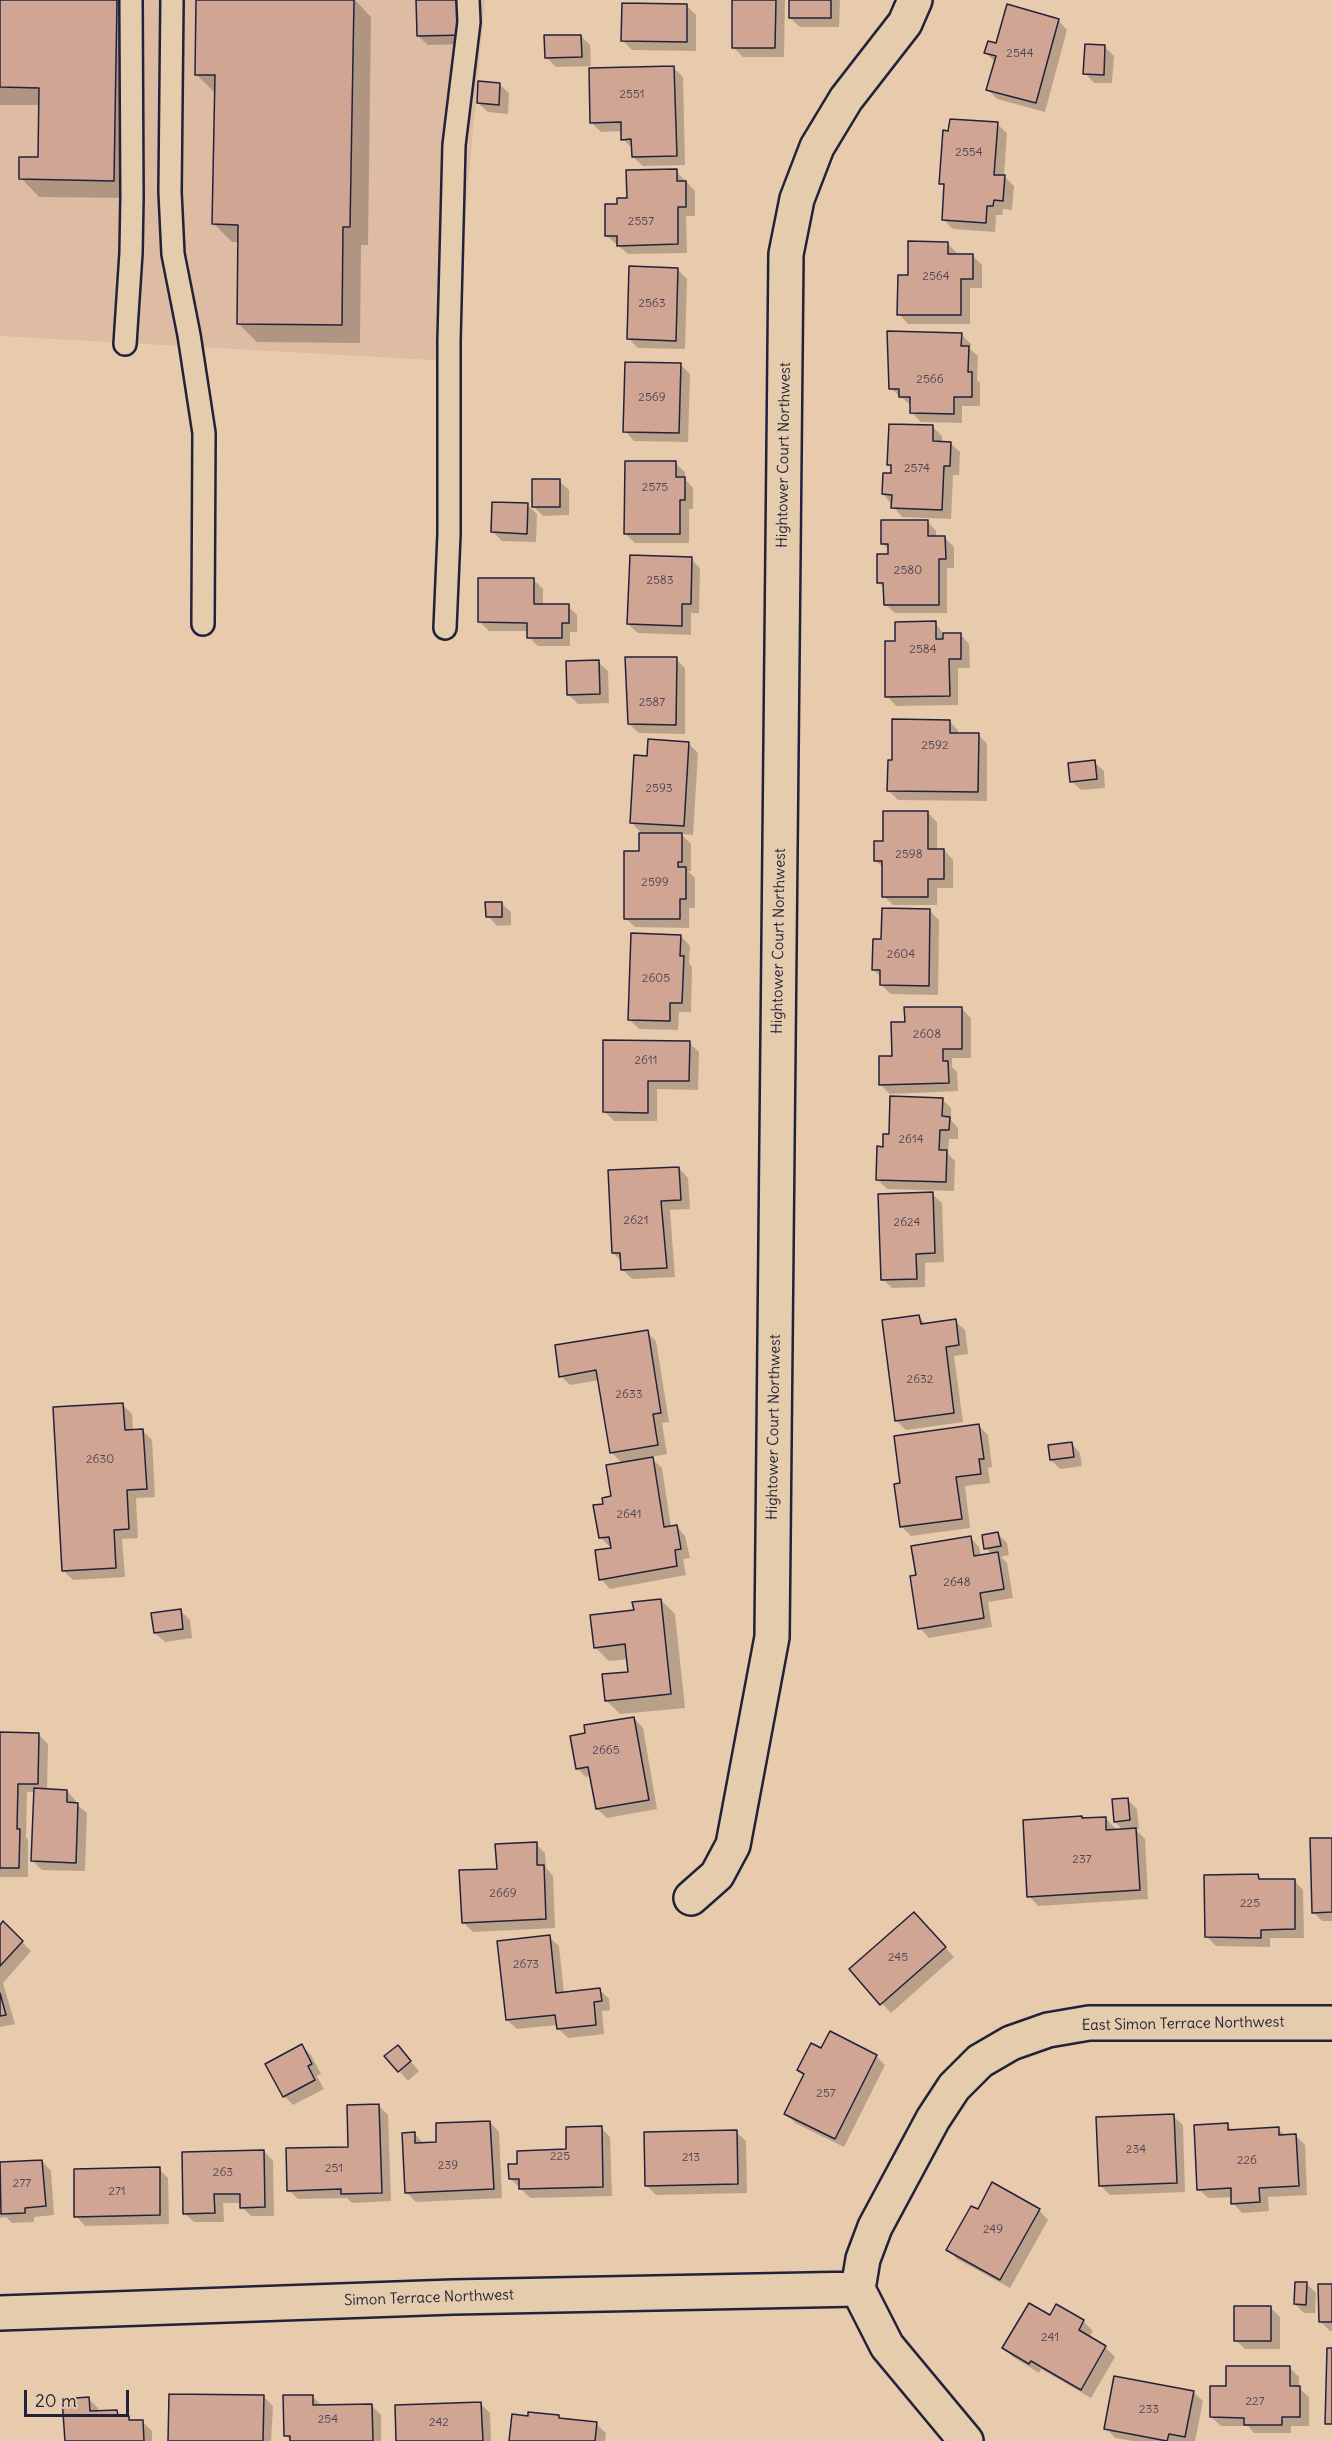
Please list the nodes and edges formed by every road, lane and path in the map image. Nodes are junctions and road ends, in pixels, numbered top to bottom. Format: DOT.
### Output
graph roads {
  1 [pos="131,0"];
  2 [pos="172,0"];
  3 [pos="468,0"];
  4 [pos="915,0"];
  5 [pos="125,344"];
  6 [pos="202,624"];
  7 [pos="445,628"];
  8 [pos="691,1898"];
  9 [pos="1332,2023"];
  10 [pos="858,2289"];
  11 [pos="0,2313"];
  12 [pos="966,2441"];
  1 -- 5 [label="lane"];
  2 -- 6 [label="lane"];
  3 -- 7 [label="lane"];
  4 -- 8 [label="street, Hightower Court Northwest"];
  9 -- 10 [label="street, East Simon Terrace Northwest"];
  10 -- 11 [label="street, Simon Terrace Northwest"];
  10 -- 12 [label="street"];
}
